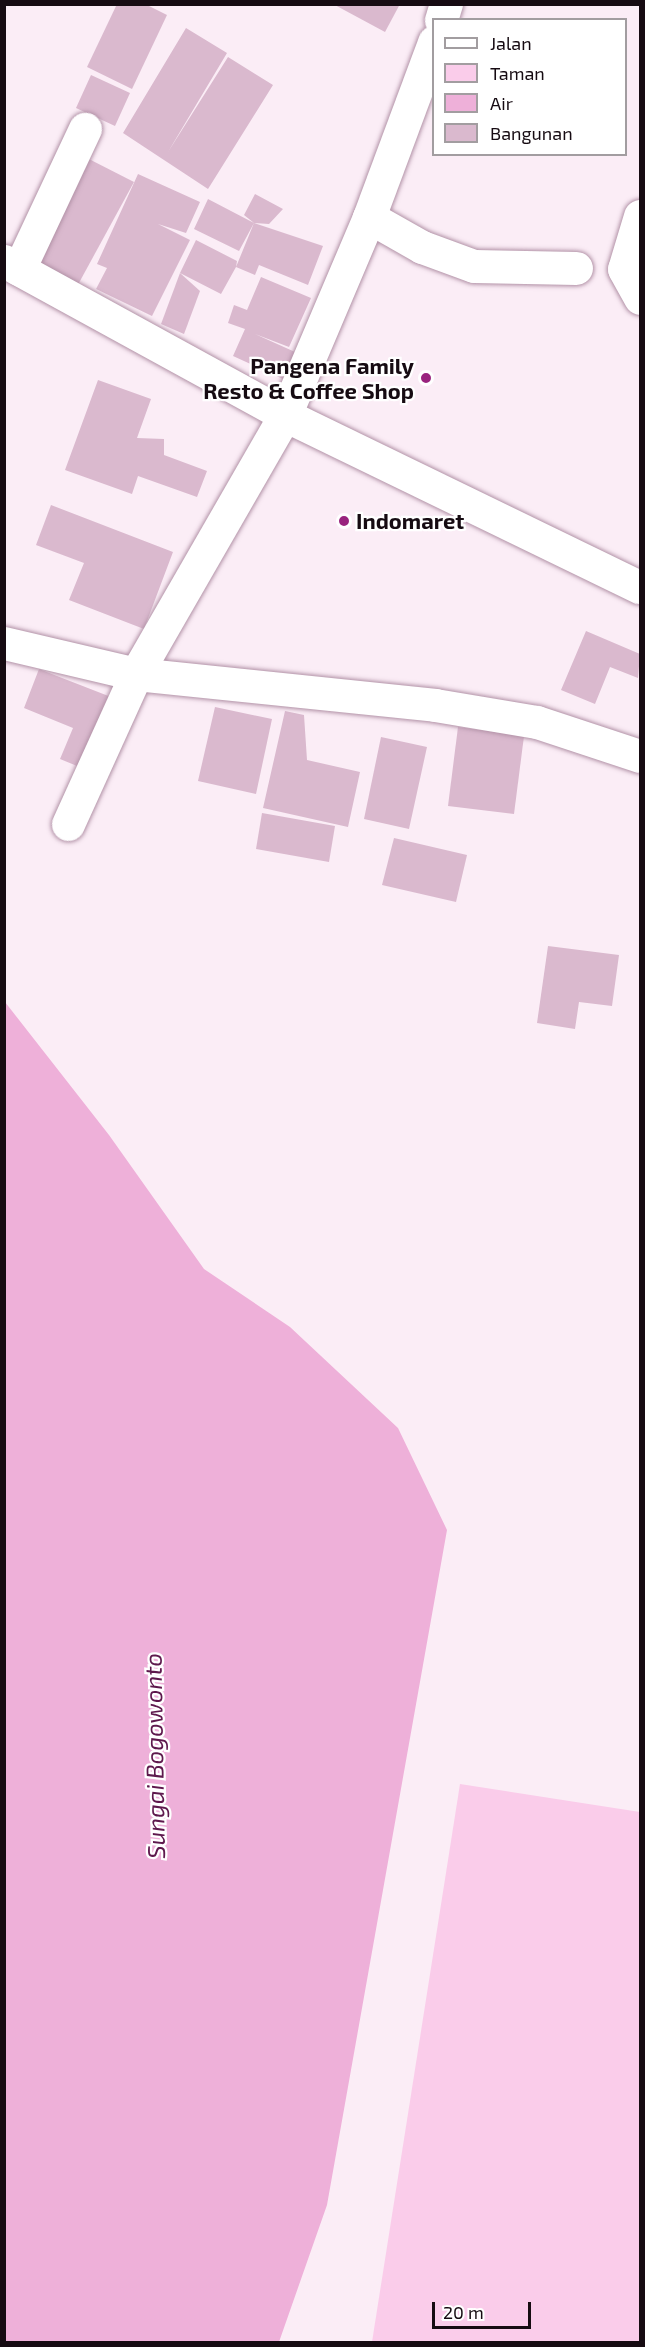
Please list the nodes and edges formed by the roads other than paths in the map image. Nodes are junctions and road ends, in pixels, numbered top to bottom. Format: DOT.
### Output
graph roads {
  1 [pos="432,47"];
  2 [pos="86,129"];
  3 [pos="640,216"];
  4 [pos="369,217"];
  5 [pos="12,265"];
  6 [pos="576,268"];
  7 [pos="640,298"];
  8 [pos="285,416"];
  9 [pos="638,579"];
  10 [pos="4,643"];
  11 [pos="136,674"];
  12 [pos="640,756"];
  13 [pos="68,824"];
  1 -- 4 [label="street"];
  2 -- 5 [label="street"];
  3 -- 7 [label="street"];
  4 -- 6 [label="street"];
  4 -- 8 [label="street"];
  5 -- 8 [label="street"];
  8 -- 9 [label="street"];
  8 -- 11 [label="street"];
  10 -- 11 [label="street"];
  11 -- 12 [label="street"];
  11 -- 13 [label="street"];
}
